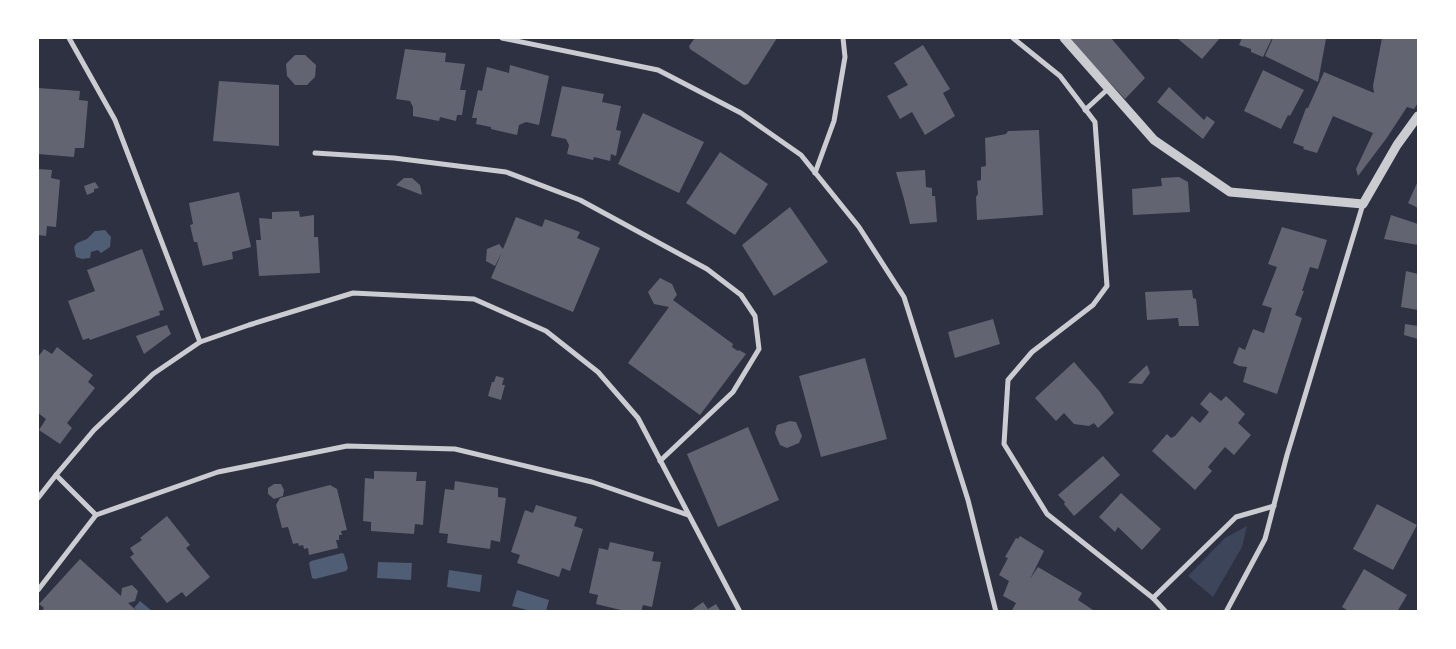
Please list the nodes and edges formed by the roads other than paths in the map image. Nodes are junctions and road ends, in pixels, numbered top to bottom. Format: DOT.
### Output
graph roads {
  1 [pos="69,38"];
  2 [pos="502,38"];
  3 [pos="843,38"];
  4 [pos="1013,38"];
  5 [pos="1064,38"];
  6 [pos="1109,88"];
  7 [pos="1085,110"];
  8 [pos="1418,116"];
  9 [pos="315,153"];
  10 [pos="815,173"];
  11 [pos="1363,204"];
  12 [pos="200,342"];
  13 [pos="660,461"];
  14 [pos="56,475"];
  15 [pos="38,498"];
  16 [pos="1274,506"];
  17 [pos="96,515"];
  18 [pos="688,516"];
  19 [pos="38,590"];
  20 [pos="1153,598"];
  21 [pos="740,612"];
  22 [pos="996,612"];
  23 [pos="1166,612"];
  24 [pos="1226,612"];
  1 -- 12 [label="street"];
  2 -- 10 [label="street"];
  3 -- 10 [label="street"];
  4 -- 7 [label="street"];
  5 -- 6 [label="street"];
  6 -- 7 [label="street"];
  6 -- 11 [label="street"];
  7 -- 20 [label="street"];
  8 -- 11 [label="street"];
  9 -- 13 [label="street"];
  10 -- 22 [label="street"];
  11 -- 16 [label="street"];
  12 -- 13 [label="street"];
  12 -- 14 [label="street"];
  13 -- 18 [label="street"];
  14 -- 15 [label="street"];
  14 -- 17 [label="street"];
  16 -- 20 [label="street"];
  16 -- 24 [label="street"];
  17 -- 18 [label="street"];
  17 -- 19 [label="street"];
  18 -- 21 [label="street"];
  20 -- 23 [label="street"];
}
